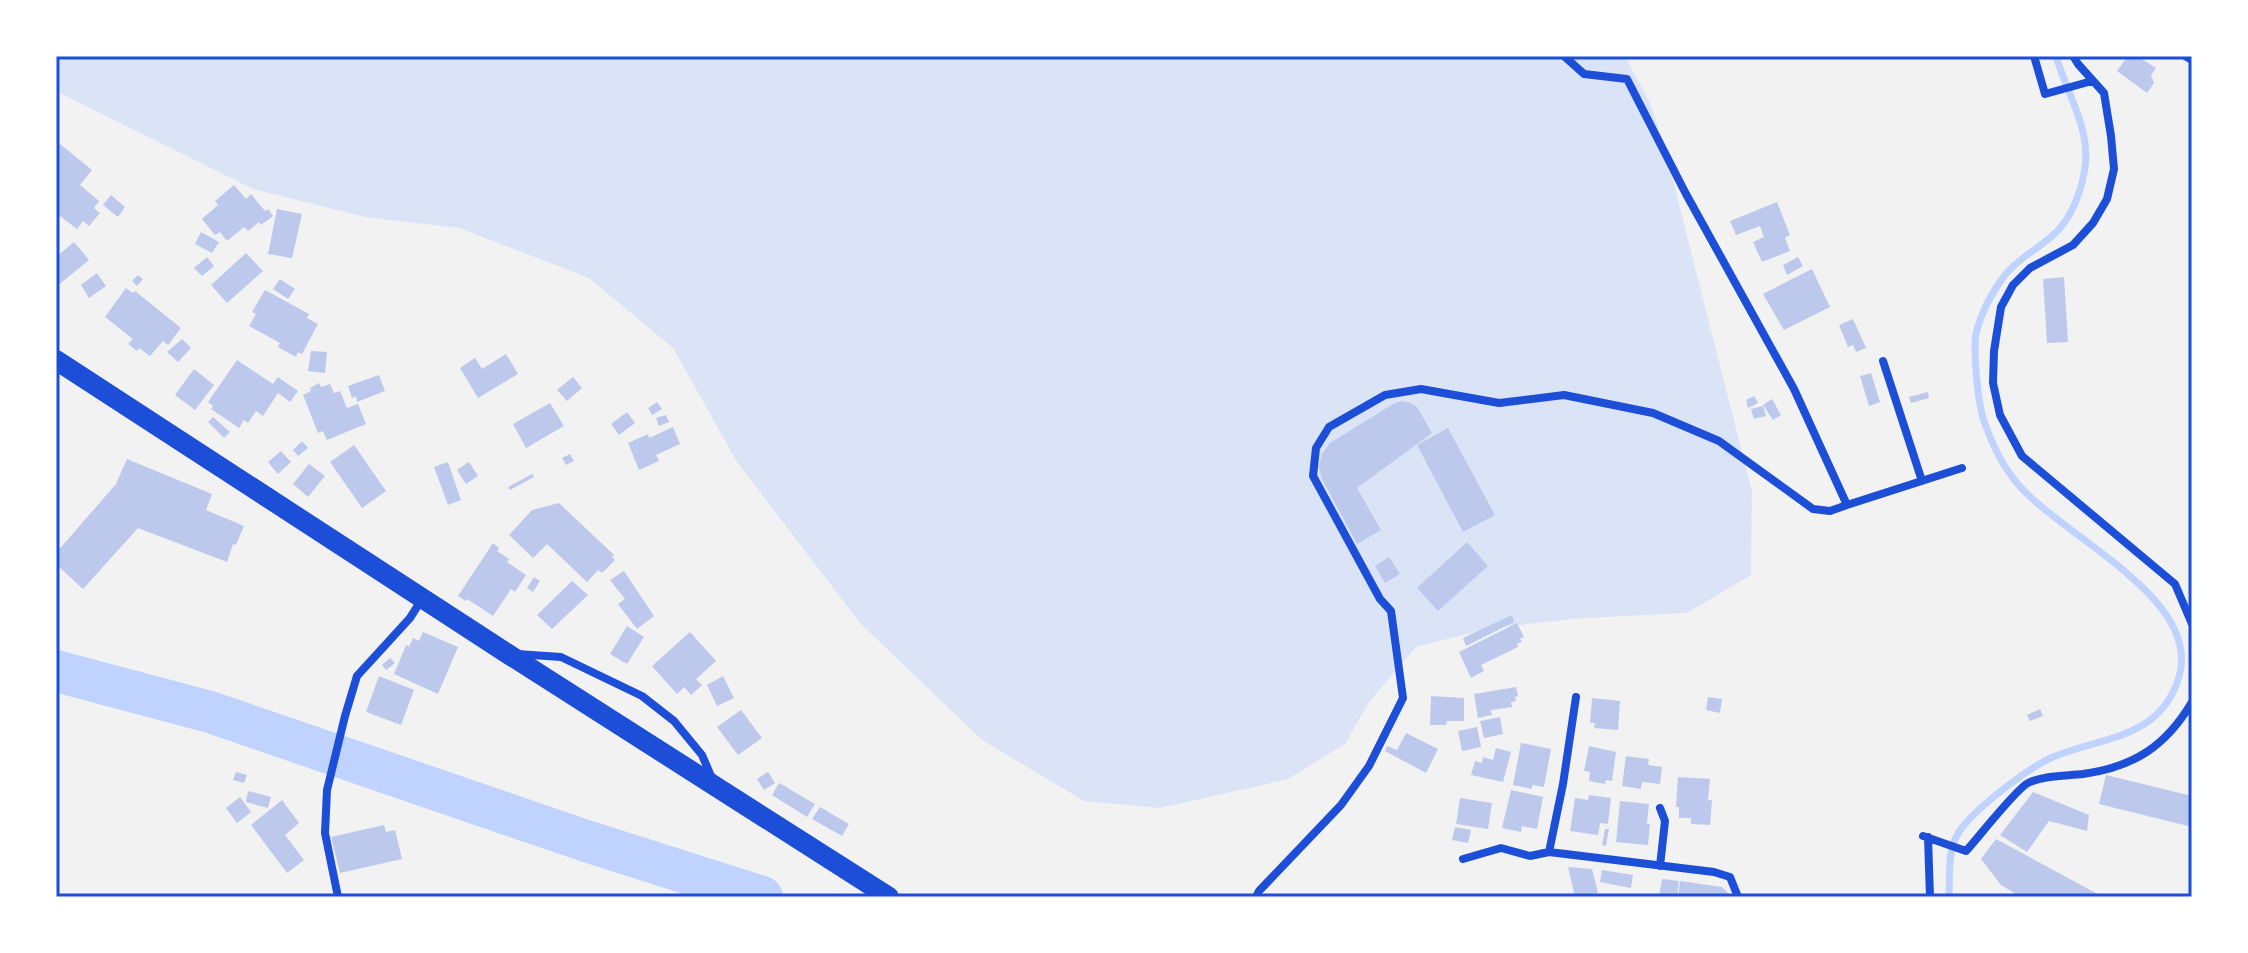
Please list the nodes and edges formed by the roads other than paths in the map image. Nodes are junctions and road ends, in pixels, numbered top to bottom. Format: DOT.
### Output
graph roads {
  1 [pos="1564,56"];
  2 [pos="2034,56"];
  3 [pos="2073,56"];
  4 [pos="2185,56"];
  5 [pos="2192,60"];
  6 [pos="2087,82"];
  7 [pos="56,360"];
  8 [pos="1883,361"];
  9 [pos="1962,468"];
  10 [pos="1922,481"];
  11 [pos="1847,505"];
  12 [pos="423,598"];
  13 [pos="2192,624"];
  14 [pos="508,654"];
  15 [pos="1576,697"];
  16 [pos="2192,702"];
  17 [pos="715,787"];
  18 [pos="1660,808"];
  19 [pos="1549,852"];
  20 [pos="1463,859"];
  21 [pos="1660,866"];
  22 [pos="338,897"];
  23 [pos="889,897"];
  24 [pos="1256,897"];
  25 [pos="1738,897"];
  26 [pos="1930,897"];
  1 -- 11 [label="street"];
  2 -- 6 [label="street"];
  3 -- 6 [label="street"];
  4 -- 5 [label="street"];
  6 -- 13 [label="street"];
  7 -- 12 [label="main road"];
  8 -- 10 [label="street"];
  9 -- 10 [label="street"];
  10 -- 11 [label="street"];
  11 -- 24 [label="street"];
  12 -- 14 [label="main road"];
  12 -- 22 [label="street"];
  14 -- 17 [label="main road"];
  14 -- 17 [label="street"];
  15 -- 19 [label="street"];
  16 -- 26 [label="street"];
  17 -- 23 [label="main road"];
  18 -- 21 [label="street"];
  19 -- 20 [label="street"];
  19 -- 21 [label="street"];
  21 -- 25 [label="street"];
}
